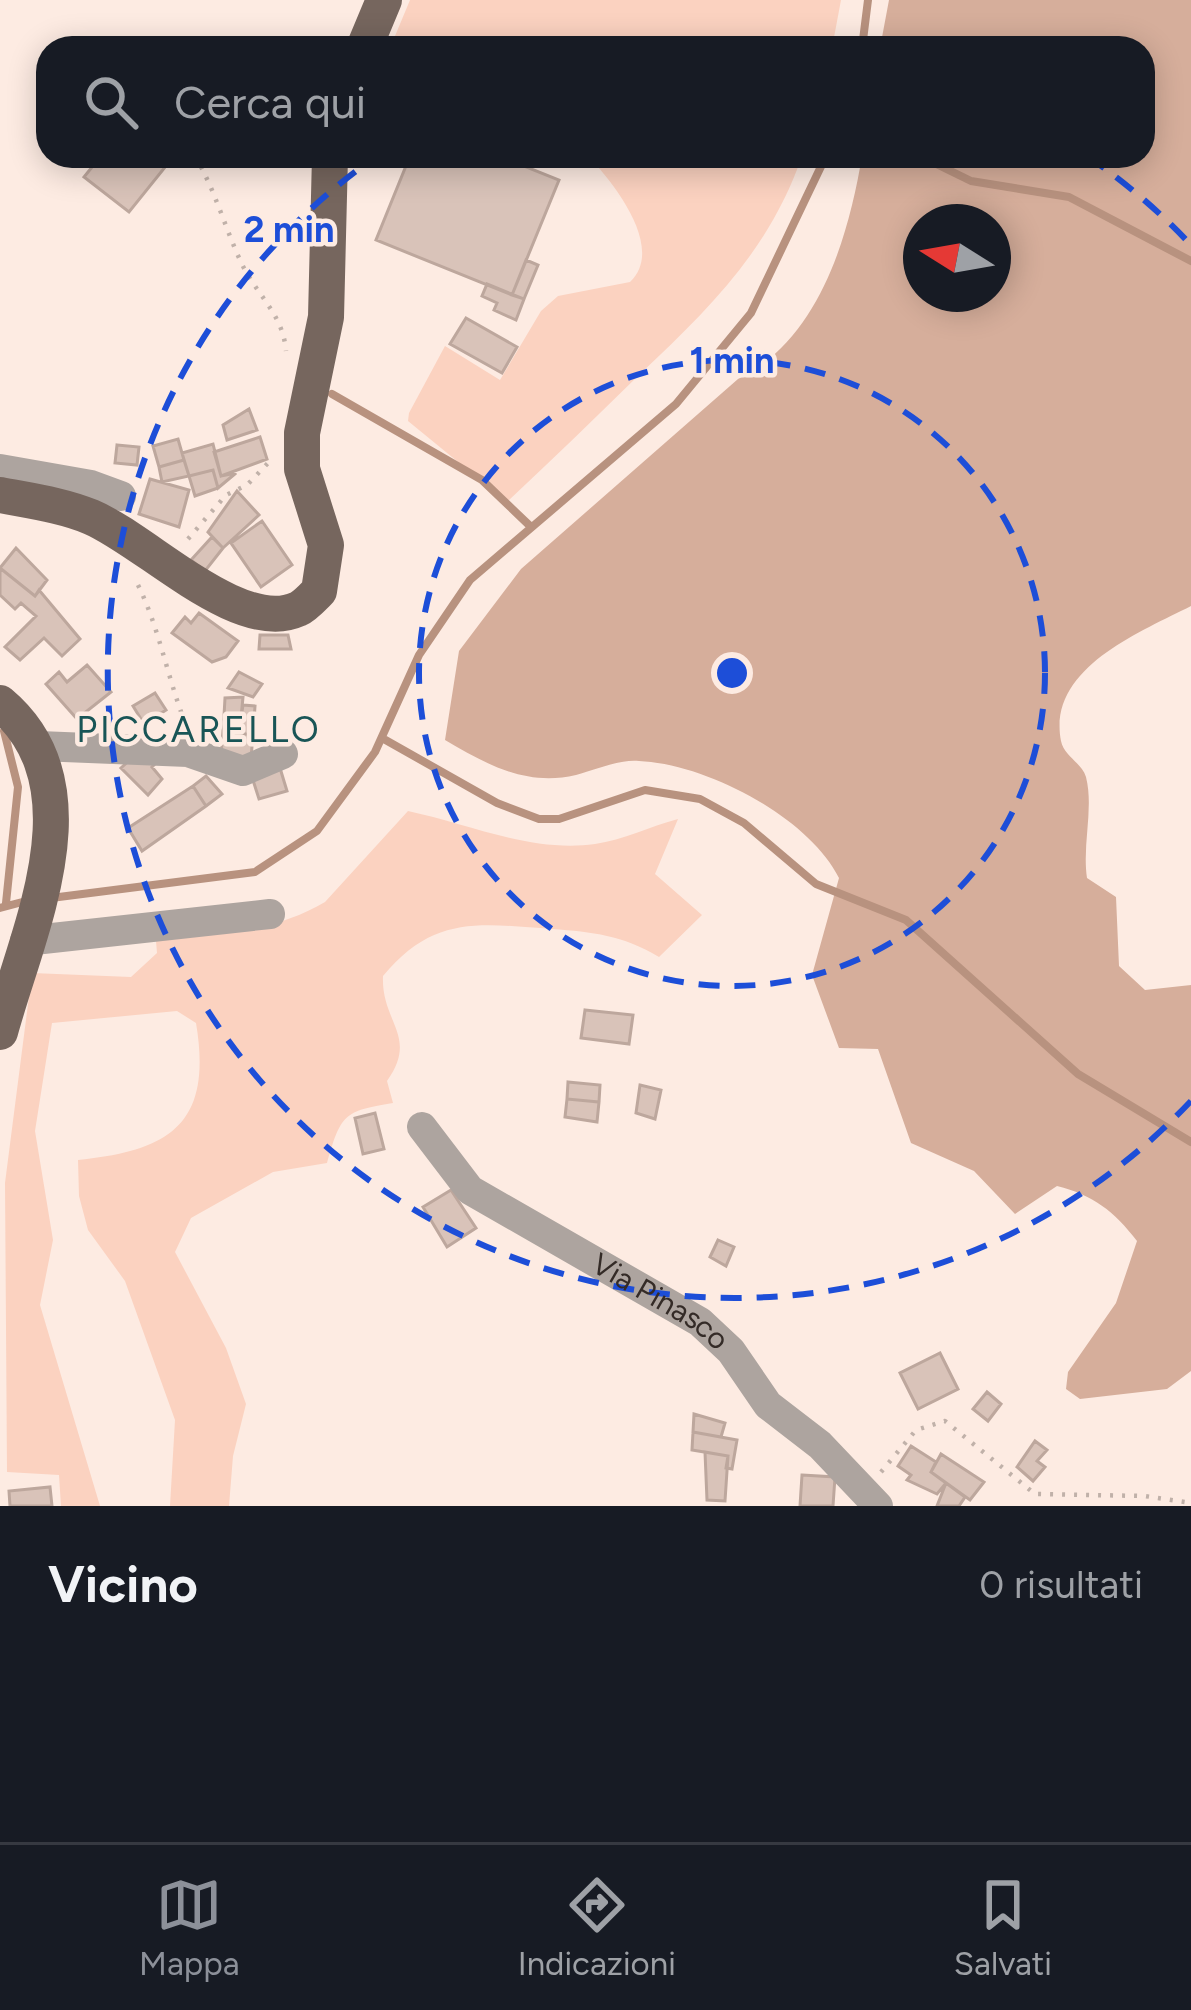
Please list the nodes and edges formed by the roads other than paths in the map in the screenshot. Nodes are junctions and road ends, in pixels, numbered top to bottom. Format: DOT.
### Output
graph roads {
  1 [pos="384,0"];
  2 [pos="369,36"];
  3 [pos="330,168"];
  4 [pos="0,469"];
  5 [pos="0,495"];
  6 [pos="121,496"];
  7 [pos="0,703"];
  8 [pos="39,746"];
  9 [pos="283,754"];
  10 [pos="270,914"];
  11 [pos="28,930"];
  12 [pos="0,1032"];
  13 [pos="422,1127"];
  14 [pos="874,1501"];
  1 -- 2 [label="main road"];
  3 -- 5 [label="main road"];
  4 -- 6 [label="street"];
  7 -- 8 [label="main road"];
  8 -- 9 [label="street"];
  8 -- 11 [label="main road"];
  10 -- 11 [label="street"];
  11 -- 12 [label="main road"];
  13 -- 14 [label="street, Via Pinasco"];
}
